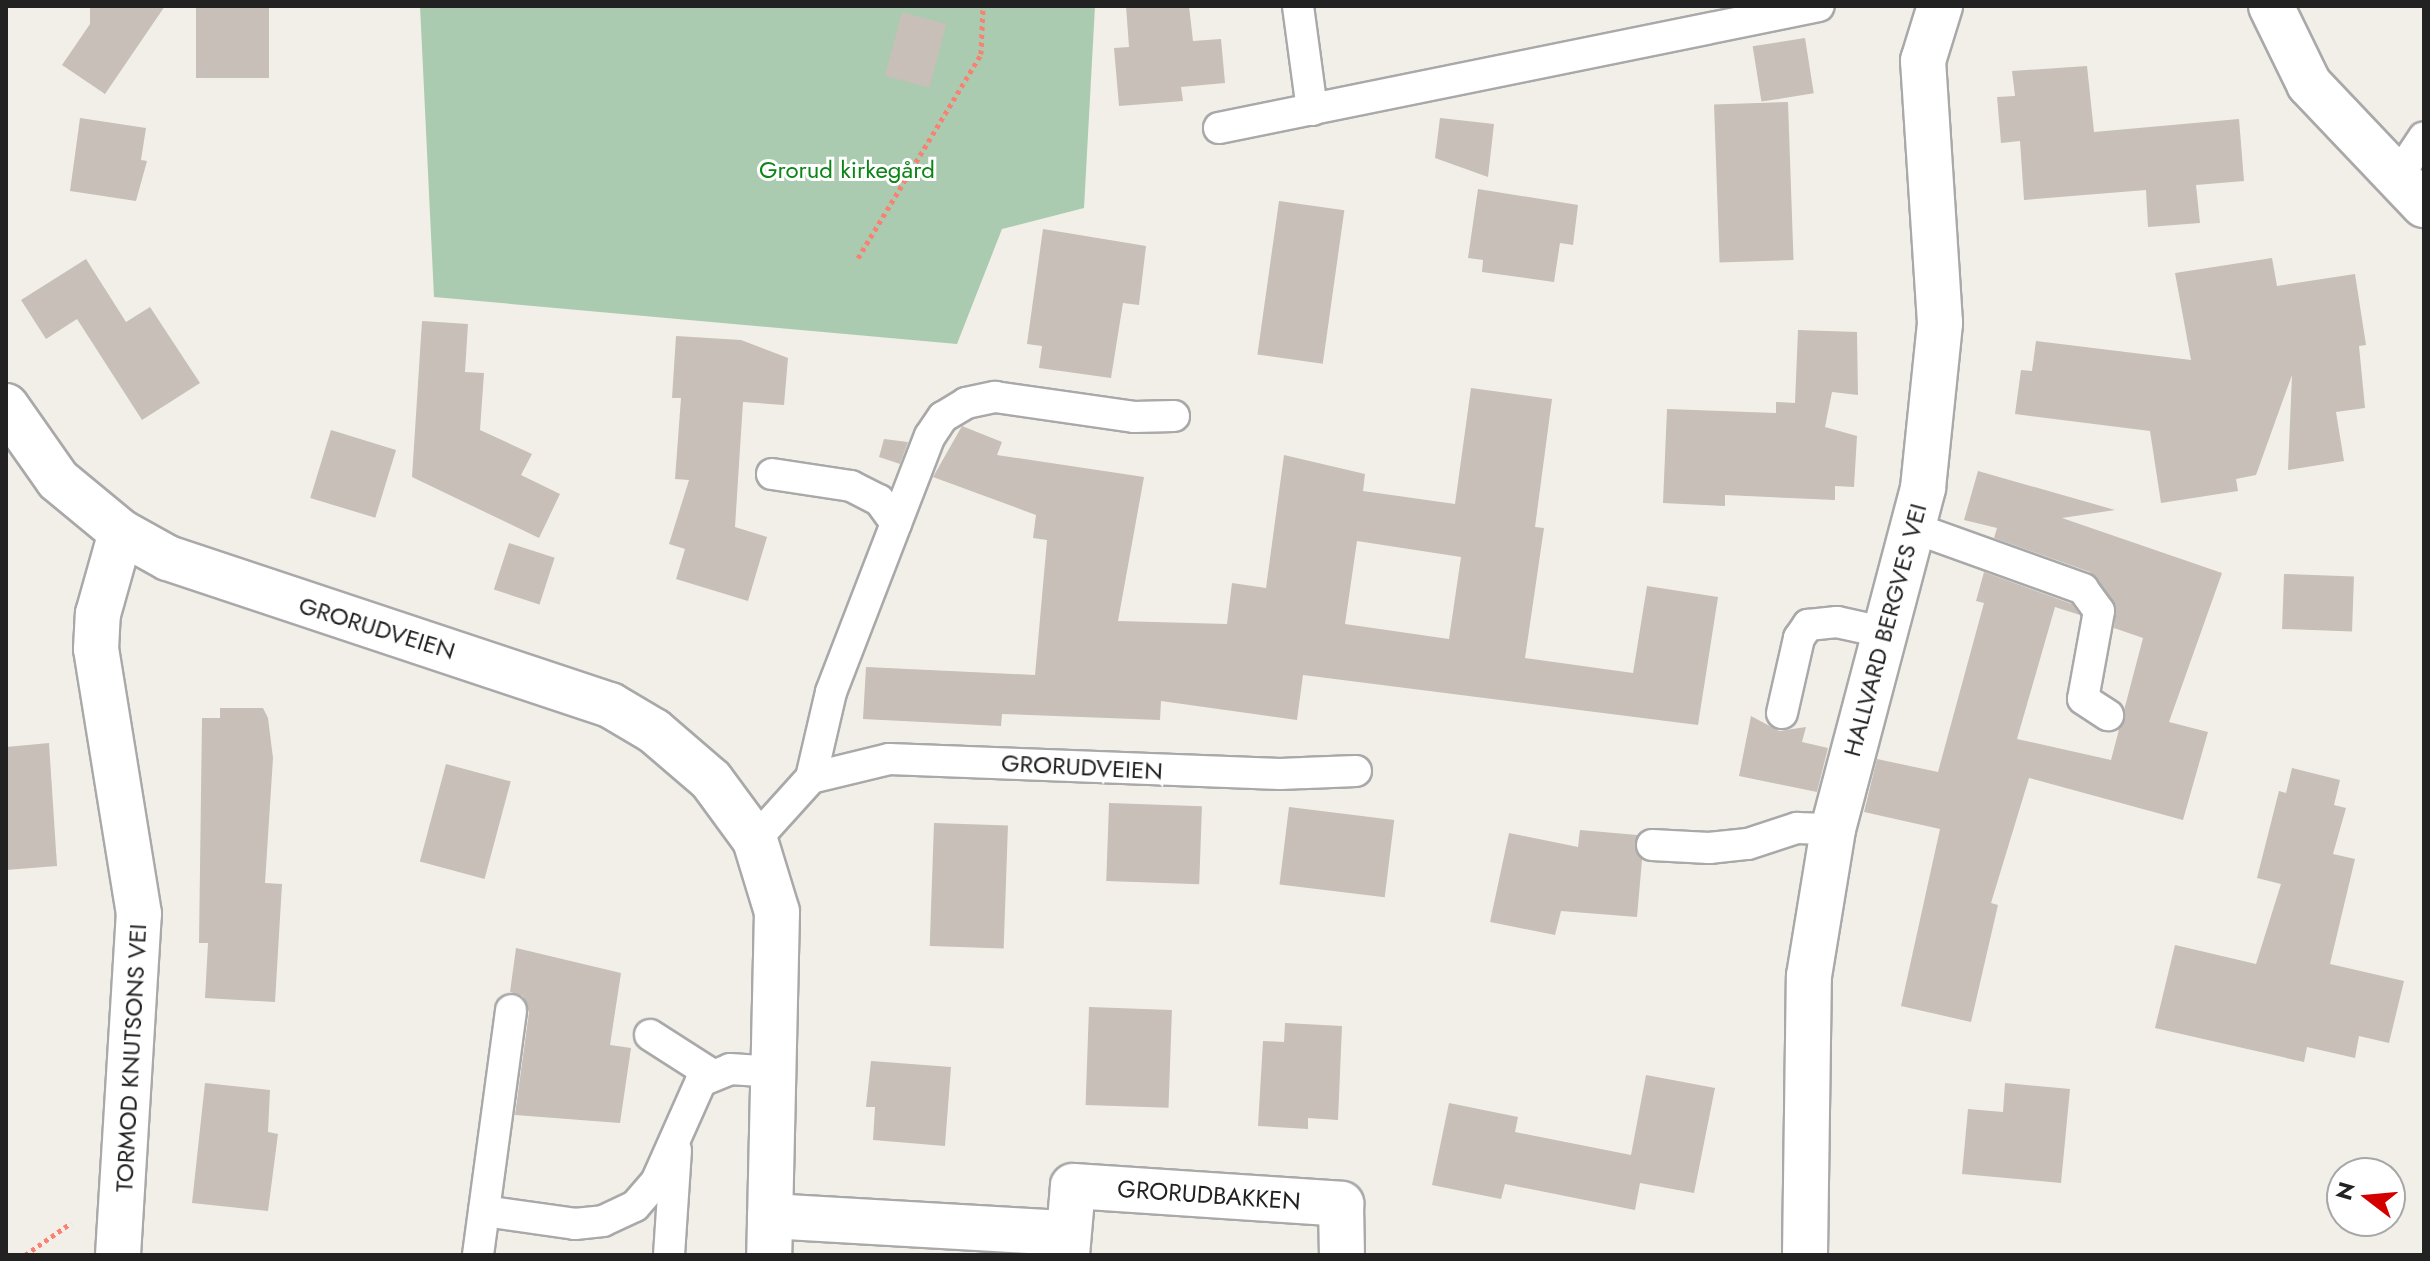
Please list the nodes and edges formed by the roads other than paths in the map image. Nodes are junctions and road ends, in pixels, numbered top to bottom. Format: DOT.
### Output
graph roads {
  1 [pos="1298,6"];
  2 [pos="1819,6"];
  3 [pos="1940,6"];
  4 [pos="2271,6"];
  5 [pos="1312,110"];
  6 [pos="1219,128"];
  7 [pos="2424,137"];
  8 [pos="2410,192"];
  9 [pos="6,406"];
  10 [pos="1174,416"];
  11 [pos="772,474"];
  12 [pos="896,523"];
  13 [pos="1914,528"];
  14 [pos="121,532"];
  15 [pos="1882,632"];
  16 [pos="1782,713"];
  17 [pos="2108,715"];
  18 [pos="1356,771"];
  19 [pos="811,778"];
  20 [pos="1833,829"];
  21 [pos="755,840"];
  22 [pos="1652,845"];
  23 [pos="511,1010"];
  24 [pos="650,1035"];
  25 [pos="776,1072"];
  26 [pos="711,1074"];
  27 [pos="676,1142"];
  28 [pos="484,1211"];
  29 [pos="770,1235"];
  30 [pos="1067,1244"];
  31 [pos="118,1255"];
  32 [pos="478,1255"];
  33 [pos="669,1255"];
  34 [pos="1347,1255"];
  35 [pos="1805,1255"];
  1 -- 5 [label="lane"];
  2 -- 5 [label="lane"];
  3 -- 13 [label="street, HALLVARD BERGVES VEI"];
  4 -- 8 [label="street"];
  5 -- 6 [label="lane"];
  7 -- 8 [label="lane"];
  9 -- 14 [label="street, GRORUDVEIEN"];
  10 -- 12 [label="lane"];
  11 -- 12 [label="lane"];
  12 -- 19 [label="lane"];
  13 -- 15 [label="street, HALLVARD BERGVES VEI"];
  13 -- 17 [label="lane"];
  14 -- 21 [label="street, GRORUDVEIEN"];
  14 -- 31 [label="street, TORMOD KNUTSONS VEI"];
  15 -- 16 [label="lane"];
  15 -- 20 [label="street, HALLVARD BERGVES VEI"];
  18 -- 19 [label="lane, GRORUDVEIEN"];
  19 -- 21 [label="lane"];
  20 -- 22 [label="lane"];
  20 -- 35 [label="street, HALLVARD BERGVES VEI"];
  21 -- 25 [label="street, GRORUDVEIEN"];
  23 -- 28 [label="lane"];
  24 -- 26 [label="lane"];
  25 -- 26 [label="lane"];
  25 -- 29 [label="street, GRORUDVEIEN"];
  26 -- 27 [label="lane"];
  27 -- 28 [label="lane"];
  27 -- 33 [label="lane"];
  28 -- 32 [label="lane"];
  29 -- 30 [label="street, GRORUDBAKKEN"];
  30 -- 34 [label="street, GRORUDBAKKEN"];
}
